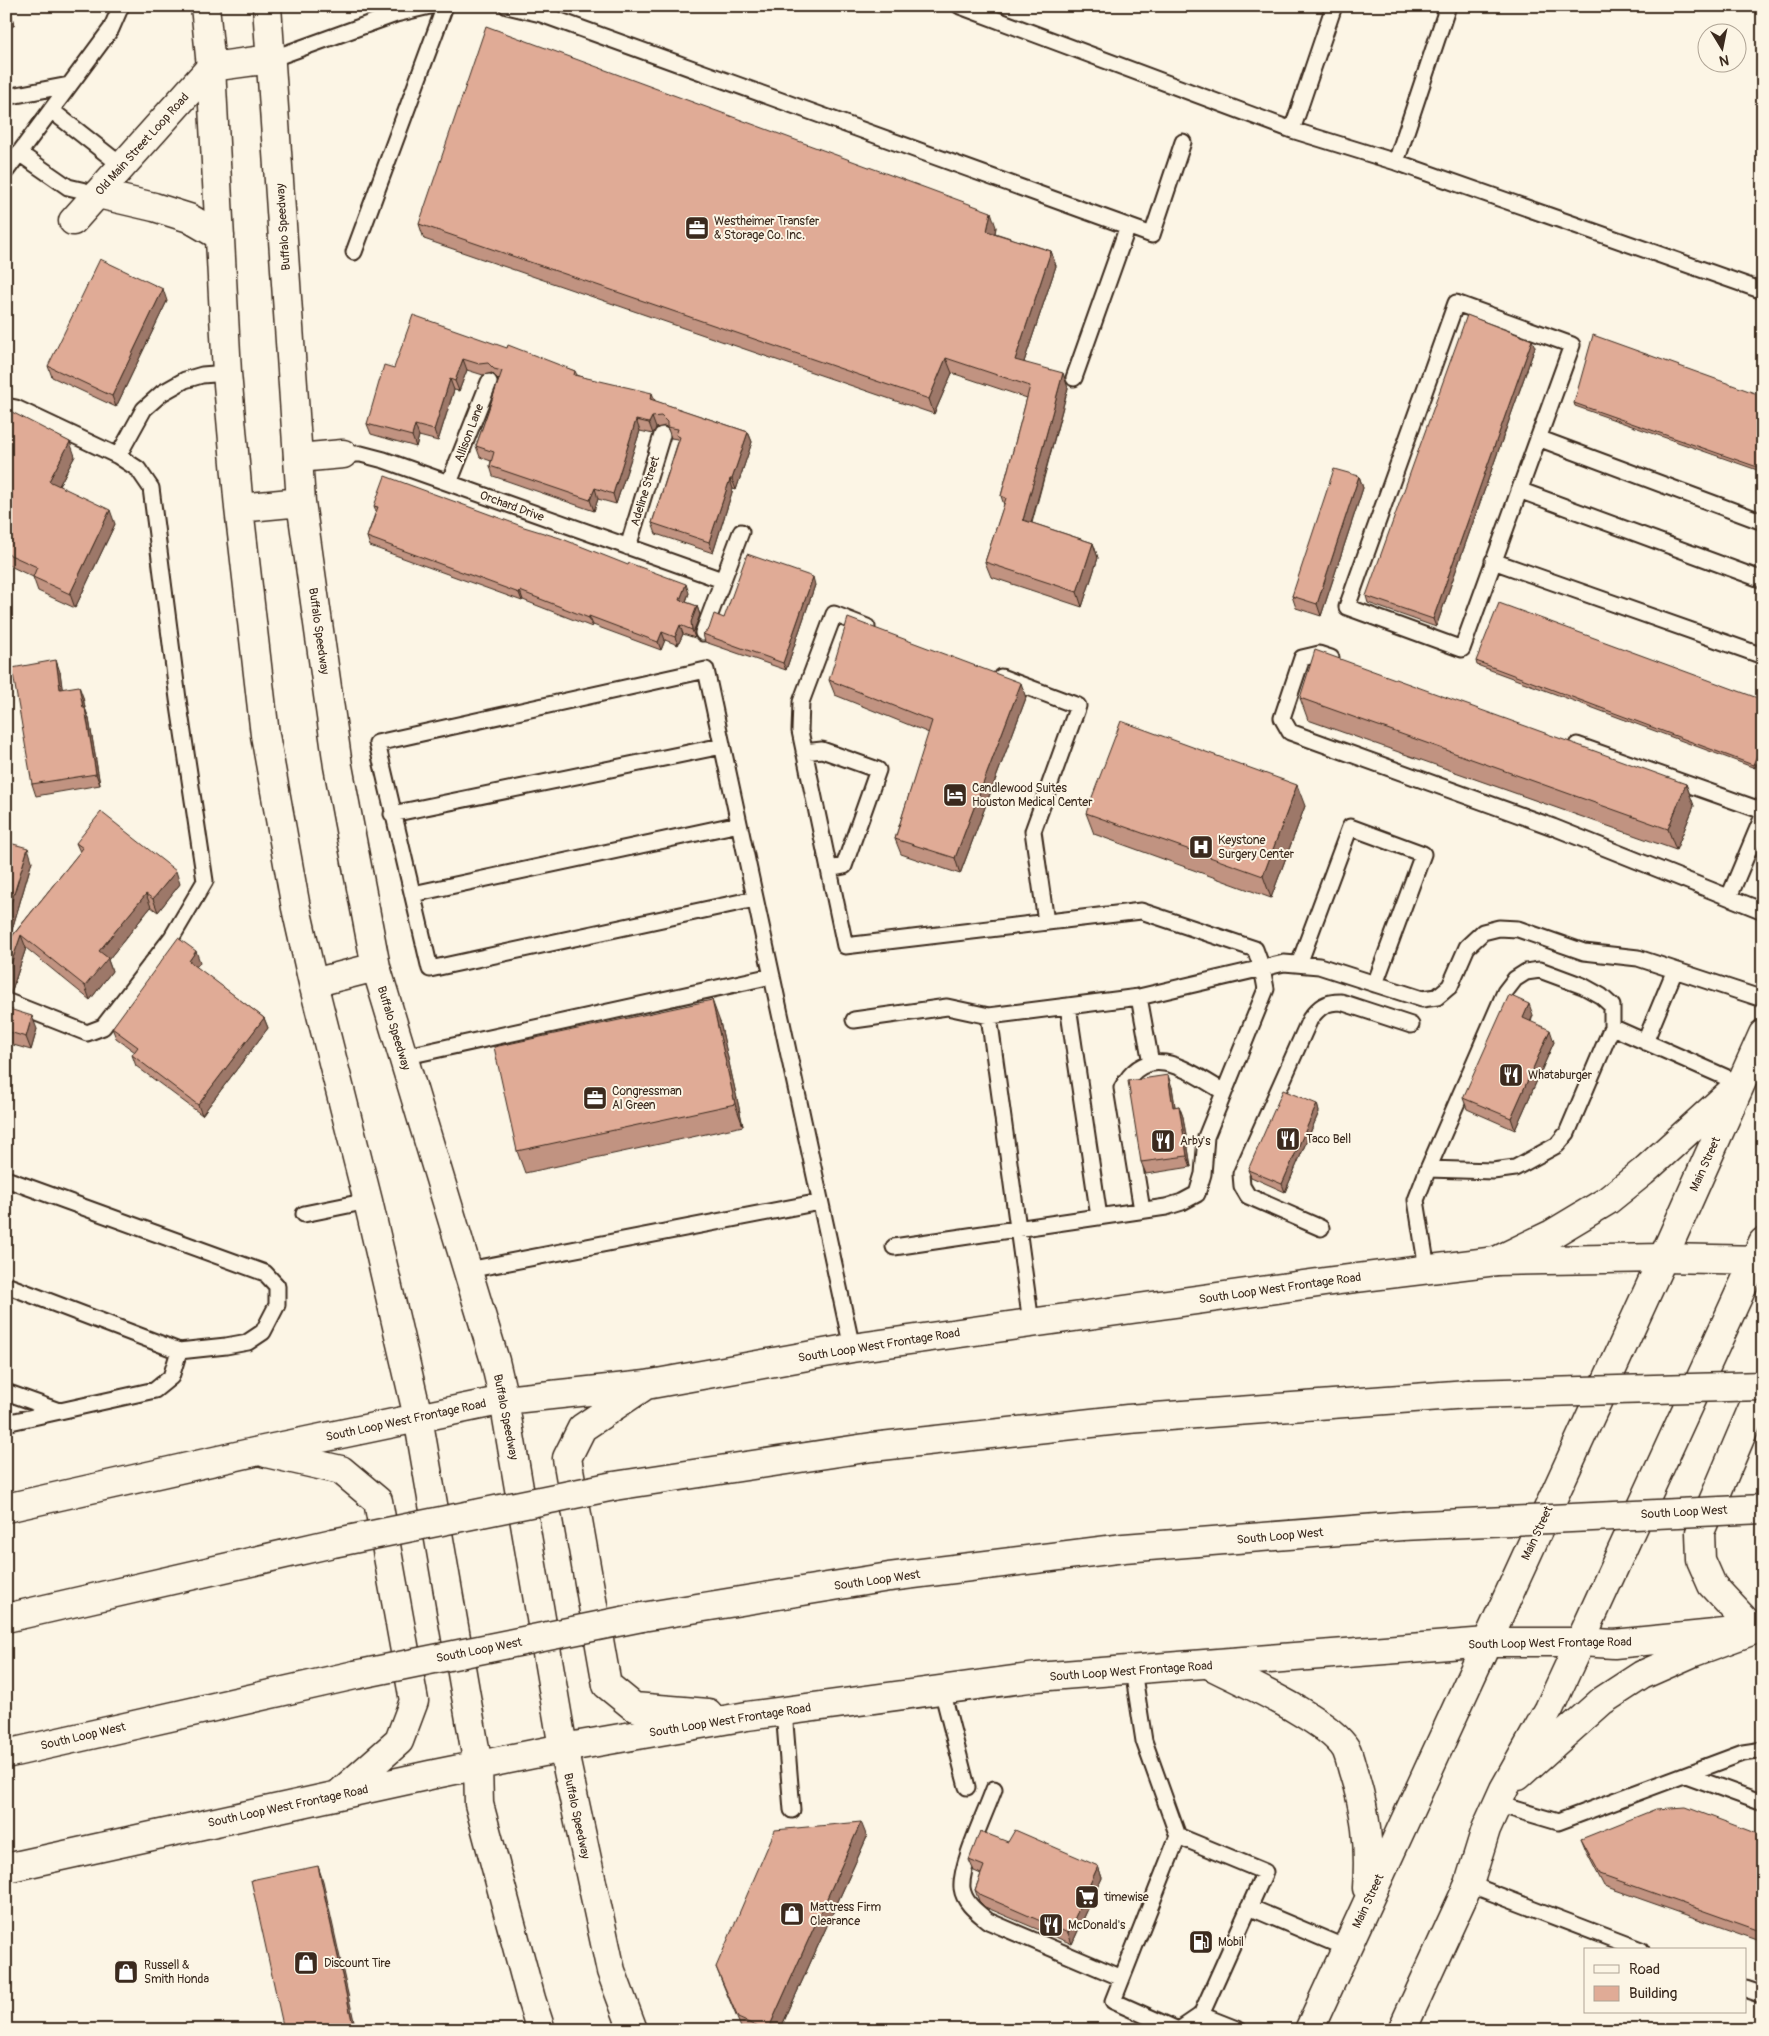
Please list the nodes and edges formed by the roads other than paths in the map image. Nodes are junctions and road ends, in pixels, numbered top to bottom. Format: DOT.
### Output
graph roads {
  1 [pos="121,6"];
  2 [pos="205,6"];
  3 [pos="267,6"];
  4 [pos="430,6"];
  5 [pos="445,6"];
  6 [pos="507,6"];
  7 [pos="960,6"];
  8 [pos="1334,6"];
  9 [pos="1448,6"];
  10 [pos="272,58"];
  11 [pos="211,66"];
  12 [pos="69,85"];
  13 [pos="6,97"];
  14 [pos="51,110"];
  15 [pos="1292,130"];
  16 [pos="1183,142"];
  17 [pos="19,153"];
  18 [pos="1396,162"];
  19 [pos="122,166"];
  20 [pos="6,171"];
  21 [pos="98,194"];
  22 [pos="73,221"];
  23 [pos="1128,226"];
  24 [pos="220,236"];
  25 [pos="354,252"];
  26 [pos="1763,291"];
  27 [pos="227,373"];
  28 [pos="1074,378"];
  29 [pos="489,382"];
  30 [pos="6,406"];
  31 [pos="662,435"];
  32 [pos="1538,438"];
  33 [pos="343,454"];
  34 [pos="118,456"];
  35 [pos="298,458"];
  36 [pos="449,483"];
  37 [pos="1519,490"];
  38 [pos="301,502"];
  39 [pos="239,508"];
  40 [pos="1763,522"];
  41 [pos="741,532"];
  42 [pos="628,547"];
  43 [pos="1493,561"];
  44 [pos="722,580"];
  45 [pos="1763,580"];
  46 [pos="879,631"];
  47 [pos="702,633"];
  48 [pos="1763,656"];
  49 [pos="1347,663"];
  50 [pos="988,672"];
  51 [pos="1560,739"];
  52 [pos="722,746"];
  53 [pos="804,752"];
  54 [pos="1763,811"];
  55 [pos="392,814"];
  56 [pos="1763,816"];
  57 [pos="739,824"];
  58 [pos="829,869"];
  59 [pos="413,894"];
  60 [pos="1729,897"];
  61 [pos="755,899"];
  62 [pos="1763,911"];
  63 [pos="1046,922"];
  64 [pos="1299,964"];
  65 [pos="376,967"];
  66 [pos="1262,968"];
  67 [pos="1675,970"];
  68 [pos="772,976"];
  69 [pos="313,983"];
  70 [pos="1375,984"];
  71 [pos="1139,997"];
  72 [pos="1763,999"];
  73 [pos="6,1001"];
  74 [pos="1068,1006"];
  75 [pos="989,1016"];
  76 [pos="854,1020"];
  77 [pos="1411,1025"];
  78 [pos="1612,1027"];
  79 [pos="1763,1034"];
  80 [pos="1645,1042"];
  81 [pos="403,1057"];
  82 [pos="1151,1063"];
  83 [pos="1740,1084"];
  84 [pos="1224,1092"];
  85 [pos="1428,1169"];
  86 [pos="6,1179"];
  87 [pos="368,1201"];
  88 [pos="820,1202"];
  89 [pos="1142,1210"];
  90 [pos="304,1214"];
  91 [pos="1099,1217"];
  92 [pos="1321,1228"];
  93 [pos="1018,1229"];
  94 [pos="894,1247"];
  95 [pos="1760,1254"];
  96 [pos="1663,1258"];
  97 [pos="1496,1261"];
  98 [pos="1427,1269"];
  99 [pos="468,1270"];
  100 [pos="6,1285"];
  101 [pos="1031,1323"];
  102 [pos="852,1348"];
  103 [pos="179,1351"];
  104 [pos="646,1385"];
  105 [pos="1763,1385"];
  106 [pos="6,1392"];
  107 [pos="504,1400"];
  108 [pos="60,1411"];
  109 [pos="418,1417"];
  110 [pos="6,1423"];
  111 [pos="259,1451"];
  112 [pos="6,1508"];
  113 [pos="1763,1509"];
  114 [pos="6,1618"];
  115 [pos="1759,1630"];
  116 [pos="1487,1642"];
  117 [pos="1580,1642"];
  118 [pos="1210,1665"];
  119 [pos="1133,1670"];
  120 [pos="942,1690"];
  121 [pos="784,1711"];
  122 [pos="747,1716"];
  123 [pos="563,1748"];
  124 [pos="1763,1750"];
  125 [pos="6,1754"];
  126 [pos="478,1766"];
  127 [pos="1686,1775"];
  128 [pos="967,1787"];
  129 [pos="994,1789"];
  130 [pos="339,1794"];
  131 [pos="1501,1796"];
  132 [pos="1763,1804"];
  133 [pos="792,1810"];
  134 [pos="1178,1836"];
  135 [pos="6,1868"];
  136 [pos="1469,1884"];
  137 [pos="1366,1904"];
  138 [pos="1249,1906"];
  139 [pos="1346,1948"];
  140 [pos="1636,1948"];
  141 [pos="1122,1978"];
  142 [pos="1746,1989"];
  143 [pos="1763,1995"];
  144 [pos="1201,2015"];
  145 [pos="541,2030"];
  146 [pos="633,2030"];
  147 [pos="1179,2030"];
  148 [pos="1239,2030"];
  149 [pos="1309,2030"];
  150 [pos="1402,2030"];
  1 -- 12 [label="lane"];
  2 -- 11 [label="main road"];
  3 -- 10 [label="main road, Buffalo Speedway"];
  4 -- 10 [label="lane"];
  5 -- 25 [label="lane"];
  6 -- 23 [label="lane"];
  7 -- 15 [label="lane"];
  8 -- 15 [label="lane"];
  9 -- 18 [label="lane"];
  10 -- 11 [label="main road"];
  10 -- 35 [label="main road, Buffalo Speedway"];
  11 -- 19 [label="main road, Old Main Street Loop Road"];
  11 -- 24 [label="main road"];
  12 -- 13 [label="lane"];
  12 -- 14 [label="lane"];
  14 -- 17 [label="lane"];
  14 -- 19 [label="lane"];
  15 -- 18 [label="lane"];
  16 -- 23 [label="lane"];
  17 -- 20 [label="lane"];
  17 -- 21 [label="lane"];
  18 -- 26 [label="lane"];
  19 -- 21 [label="main road, Old Main Street Loop Road"];
  21 -- 22 [label="main road, Old Main Street Loop Road"];
  21 -- 24 [label="main road"];
  23 -- 28 [label="lane"];
  24 -- 27 [label="main road"];
  27 -- 34 [label="lane"];
  27 -- 39 [label="main road"];
  29 -- 36 [label="lane, Allison Lane"];
  30 -- 34 [label="lane"];
  31 -- 42 [label="lane, Adeline Street"];
  32 -- 37 [label="lane"];
  32 -- 40 [label="lane"];
  32 -- 43 [label="lane"];
  33 -- 35 [label="main road, Orchard Drive"];
  33 -- 36 [label="lane, Orchard Drive"];
  34 -- 73 [label="lane"];
  35 -- 38 [label="main road, Buffalo Speedway"];
  36 -- 42 [label="lane, Orchard Drive"];
  37 -- 43 [label="lane"];
  37 -- 45 [label="lane"];
  38 -- 39 [label="main road"];
  38 -- 65 [label="main road, Buffalo Speedway"];
  39 -- 69 [label="main road"];
  41 -- 44 [label="lane"];
  42 -- 44 [label="lane, Orchard Drive"];
  43 -- 48 [label="lane"];
  44 -- 47 [label="lane"];
  46 -- 53 [label="lane"];
  49 -- 60 [label="lane"];
  50 -- 63 [label="lane"];
  51 -- 54 [label="lane"];
  52 -- 55 [label="lane"];
  52 -- 55 [label="lane"];
  52 -- 57 [label="lane"];
  53 -- 58 [label="lane"];
  53 -- 58 [label="lane"];
  55 -- 59 [label="lane"];
  56 -- 60 [label="lane"];
  57 -- 59 [label="lane"];
  57 -- 61 [label="lane"];
  58 -- 63 [label="lane"];
  59 -- 61 [label="lane"];
  60 -- 62 [label="lane"];
  61 -- 68 [label="lane"];
  63 -- 66 [label="lane"];
  64 -- 66 [label="lane"];
  64 -- 70 [label="lane"];
  64 -- 70 [label="lane"];
  65 -- 69 [label="main road"];
  65 -- 81 [label="main road, Buffalo Speedway"];
  66 -- 71 [label="lane"];
  66 -- 84 [label="lane"];
  67 -- 70 [label="lane"];
  67 -- 72 [label="lane"];
  67 -- 80 [label="lane"];
  68 -- 81 [label="lane"];
  68 -- 88 [label="lane"];
  69 -- 87 [label="main road"];
  71 -- 74 [label="lane"];
  71 -- 82 [label="lane"];
  74 -- 75 [label="lane"];
  74 -- 91 [label="lane"];
  75 -- 76 [label="lane"];
  75 -- 93 [label="lane"];
  77 -- 92 [label="lane"];
  78 -- 80 [label="lane"];
  78 -- 85 [label="lane"];
  78 -- 85 [label="lane"];
  79 -- 83 [label="main road, Main Street"];
  80 -- 83 [label="lane"];
  81 -- 99 [label="main road, Buffalo Speedway"];
  82 -- 84 [label="lane"];
  82 -- 89 [label="lane"];
  83 -- 96 [label="main road, Main Street"];
  83 -- 97 [label="main road"];
  84 -- 89 [label="lane"];
  85 -- 98 [label="lane"];
  86 -- 103 [label="lane"];
  87 -- 90 [label="lane"];
  87 -- 109 [label="main road"];
  88 -- 99 [label="lane"];
  88 -- 102 [label="lane"];
  89 -- 91 [label="lane"];
  91 -- 93 [label="lane"];
  93 -- 94 [label="lane"];
  93 -- 101 [label="lane"];
  95 -- 96 [label="main road, South Loop West Frontage Road"];
  95 -- 117 [label="main road"];
  96 -- 97 [label="main road, South Loop West Frontage Road"];
  96 -- 116 [label="main road, Main Street"];
  97 -- 98 [label="main road, South Loop West Frontage Road"];
  98 -- 101 [label="main road, South Loop West Frontage Road"];
  99 -- 107 [label="main road, Buffalo Speedway"];
  100 -- 103 [label="lane"];
  101 -- 102 [label="main road, South Loop West Frontage Road"];
  102 -- 104 [label="main road, South Loop West Frontage Road"];
  103 -- 108 [label="lane"];
  104 -- 107 [label="main road, South Loop West Frontage Road"];
  104 -- 122 [label="main road"];
  105 -- 114 [label="main road, bridge"];
  105 -- 115 [label="main road"];
  106 -- 108 [label="lane"];
  107 -- 109 [label="main road, South Loop West Frontage Road"];
  107 -- 123 [label="main road, Buffalo Speedway"];
  108 -- 110 [label="lane"];
  109 -- 111 [label="main road, South Loop West Frontage Road"];
  109 -- 126 [label="main road"];
  111 -- 112 [label="main road, South Loop West Frontage Road"];
  111 -- 130 [label="main road"];
  113 -- 125 [label="main road, South Loop West, bridge"];
  115 -- 117 [label="main road, South Loop West Frontage Road"];
  115 -- 131 [label="main road"];
  116 -- 117 [label="main road, South Loop West Frontage Road"];
  116 -- 118 [label="main road, South Loop West Frontage Road"];
  116 -- 137 [label="main road, Main Street"];
  117 -- 131 [label="main road"];
  118 -- 119 [label="main road, South Loop West Frontage Road"];
  118 -- 137 [label="main road"];
  119 -- 120 [label="main road, South Loop West Frontage Road"];
  119 -- 134 [label="lane"];
  120 -- 121 [label="main road, South Loop West Frontage Road"];
  120 -- 128 [label="lane"];
  121 -- 122 [label="main road, South Loop West Frontage Road"];
  121 -- 133 [label="lane"];
  122 -- 123 [label="main road, South Loop West Frontage Road"];
  123 -- 126 [label="main road, South Loop West Frontage Road"];
  123 -- 146 [label="main road, Buffalo Speedway"];
  124 -- 127 [label="lane"];
  126 -- 130 [label="main road, South Loop West Frontage Road"];
  126 -- 145 [label="main road"];
  127 -- 131 [label="lane"];
  127 -- 132 [label="lane"];
  129 -- 141 [label="lane"];
  130 -- 135 [label="main road, South Loop West Frontage Road"];
  131 -- 136 [label="main road"];
  134 -- 138 [label="lane"];
  134 -- 141 [label="lane"];
  136 -- 140 [label="lane"];
  136 -- 150 [label="main road"];
  137 -- 139 [label="main road, Main Street"];
  138 -- 139 [label="lane"];
  138 -- 144 [label="lane"];
  139 -- 149 [label="main road, Main Street"];
  141 -- 147 [label="lane"];
  142 -- 143 [label="lane"];
  144 -- 147 [label="lane"];
  144 -- 148 [label="lane"];
}
